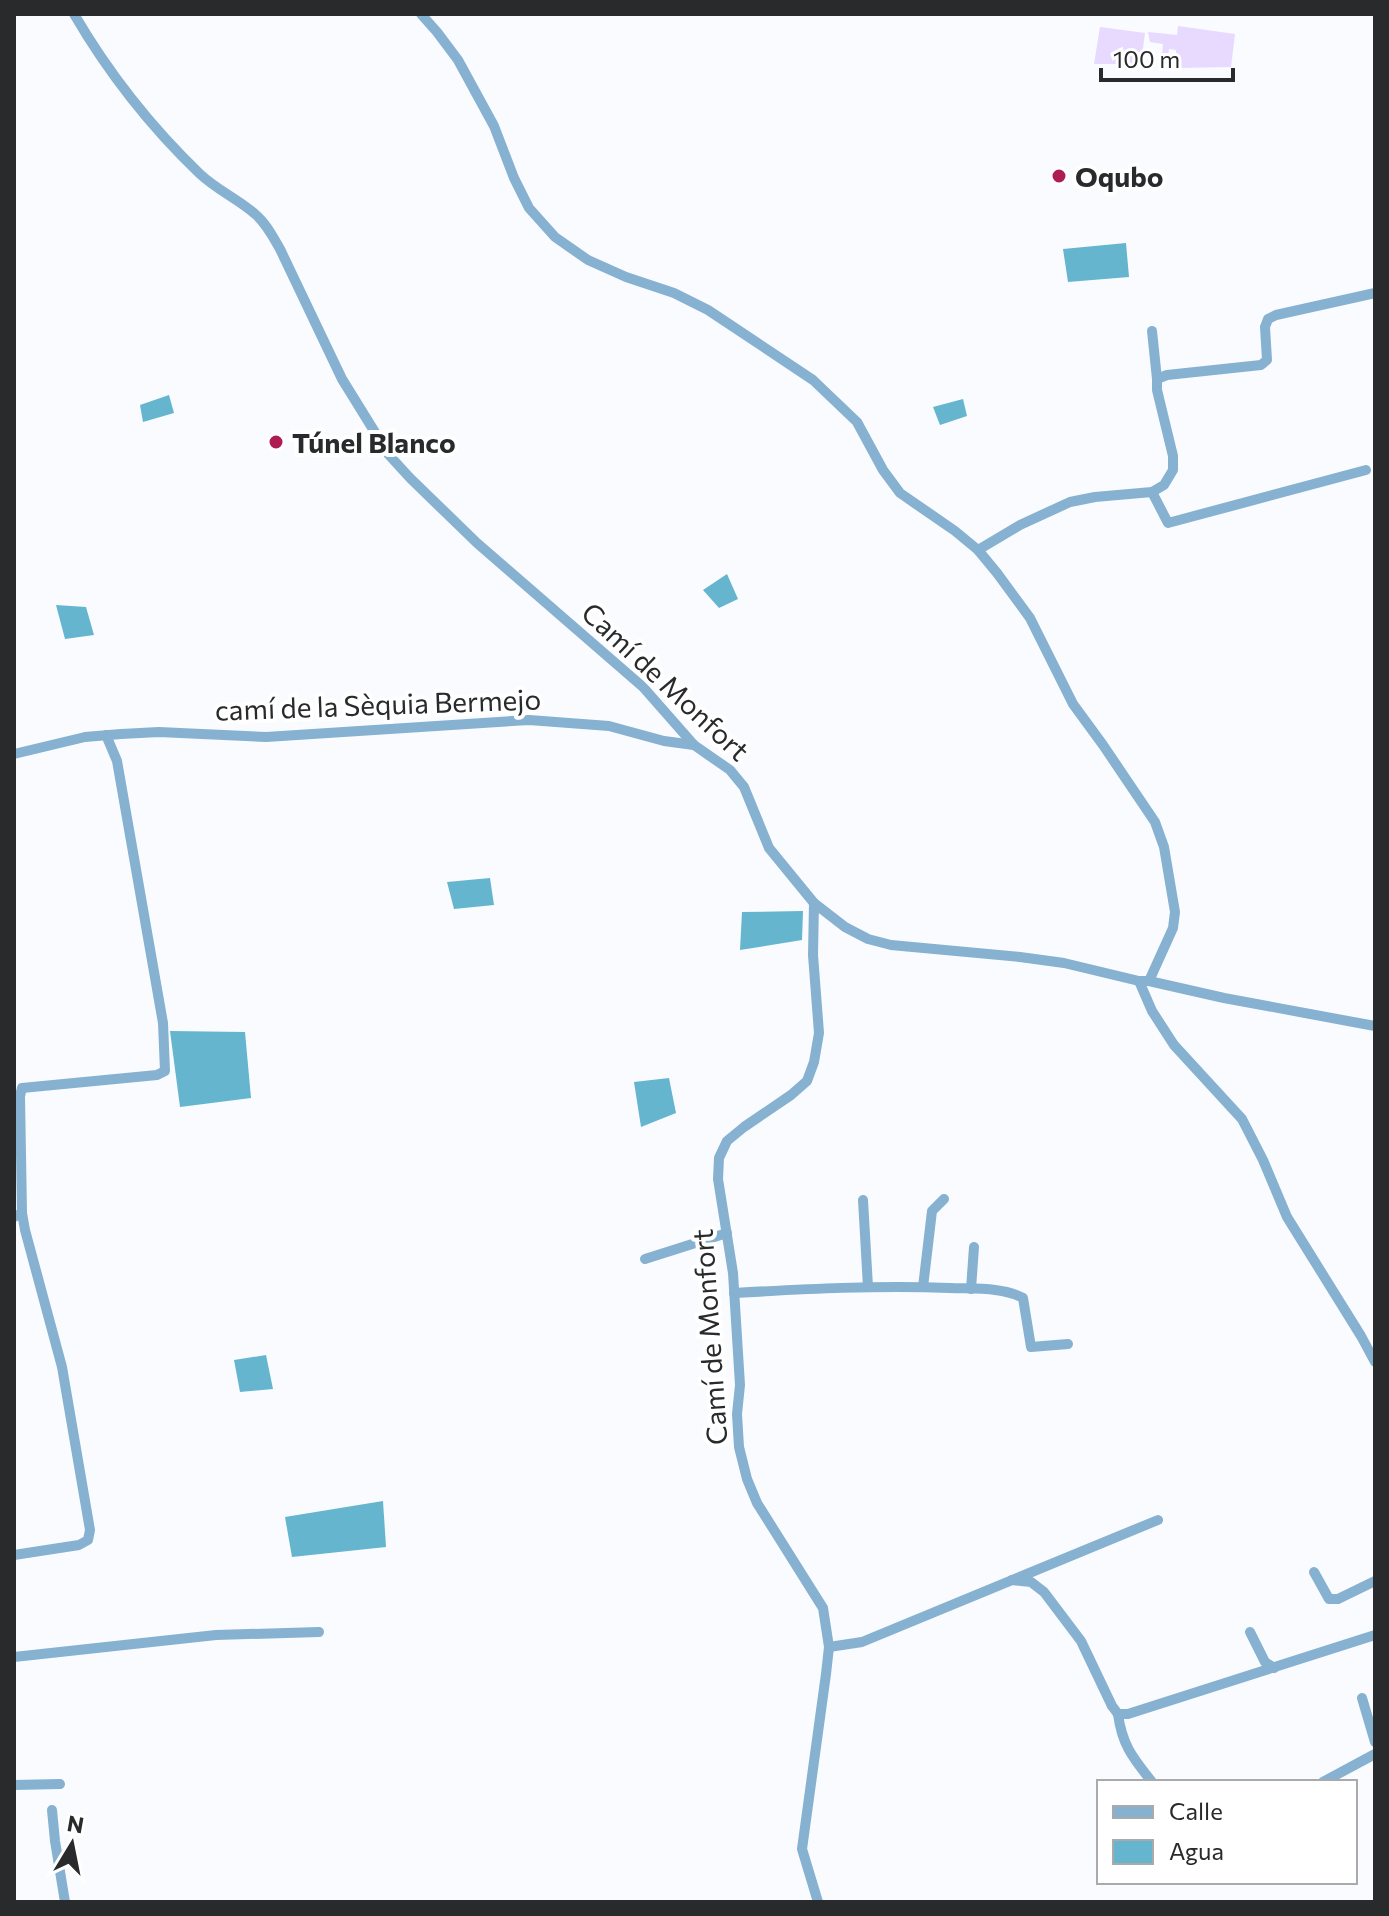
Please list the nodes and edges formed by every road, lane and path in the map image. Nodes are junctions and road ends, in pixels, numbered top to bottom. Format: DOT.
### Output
graph roads {
  1 [pos="74,14"];
  2 [pos="421,14"];
  3 [pos="1375,293"];
  4 [pos="1152,331"];
  5 [pos="1157,379"];
  6 [pos="1366,470"];
  7 [pos="1152,492"];
  8 [pos="978,550"];
  9 [pos="106,735"];
  10 [pos="694,745"];
  11 [pos="14,754"];
  12 [pos="814,903"];
  13 [pos="1144,981"];
  14 [pos="1375,1026"];
  15 [pos="944,1199"];
  16 [pos="863,1200"];
  17 [pos="18,1215"];
  18 [pos="727,1233"];
  19 [pos="974,1247"];
  20 [pos="645,1259"];
  21 [pos="868,1287"];
  22 [pos="923,1287"];
  23 [pos="971,1289"];
  24 [pos="734,1293"];
  25 [pos="1068,1344"];
  26 [pos="1375,1362"];
  27 [pos="1158,1520"];
  28 [pos="14,1555"];
  29 [pos="1314,1572"];
  30 [pos="1012,1580"];
  31 [pos="1375,1581"];
  32 [pos="319,1632"];
  33 [pos="1250,1632"];
  34 [pos="1375,1635"];
  35 [pos="829,1647"];
  36 [pos="14,1657"];
  37 [pos="1274,1668"];
  38 [pos="1362,1698"];
  39 [pos="1118,1714"];
  40 [pos="1375,1742"];
  41 [pos="1375,1754"];
  42 [pos="1150,1780"];
  43 [pos="1327,1780"];
  44 [pos="60,1784"];
  45 [pos="14,1785"];
  46 [pos="52,1810"];
  47 [pos="65,1902"];
  48 [pos="818,1902"];
  1 -- 10 [label="street, Camí de Monfort"];
  2 -- 8 [label="street"];
  3 -- 5 [label="street"];
  4 -- 5 [label="street"];
  5 -- 7 [label="street"];
  6 -- 7 [label="street"];
  7 -- 8 [label="street"];
  8 -- 13 [label="street"];
  9 -- 10 [label="street, camí de la Sèquia Bermejo"];
  9 -- 11 [label="street, camí de la Sèquia Bermejo"];
  9 -- 17 [label="street"];
  10 -- 12 [label="street, Camí de Monfort"];
  12 -- 13 [label="street"];
  12 -- 18 [label="street, Camí de Monfort"];
  13 -- 14 [label="street"];
  13 -- 26 [label="street"];
  15 -- 22 [label="street"];
  16 -- 21 [label="street"];
  17 -- 28 [label="street"];
  18 -- 20 [label="street"];
  18 -- 24 [label="street, Camí de Monfort"];
  19 -- 23 [label="street"];
  21 -- 22 [label="street"];
  21 -- 24 [label="street"];
  22 -- 23 [label="street"];
  23 -- 25 [label="street"];
  24 -- 35 [label="street, Camí de Monfort"];
  27 -- 30 [label="street"];
  29 -- 31 [label="street"];
  30 -- 35 [label="street"];
  30 -- 39 [label="street"];
  32 -- 36 [label="street"];
  33 -- 37 [label="street"];
  34 -- 37 [label="street"];
  35 -- 48 [label="street, Camí de Monfort"];
  37 -- 39 [label="street"];
  38 -- 40 [label="street"];
  39 -- 42 [label="street"];
  41 -- 43 [label="street"];
  44 -- 45 [label="street"];
  46 -- 47 [label="street"];
}
